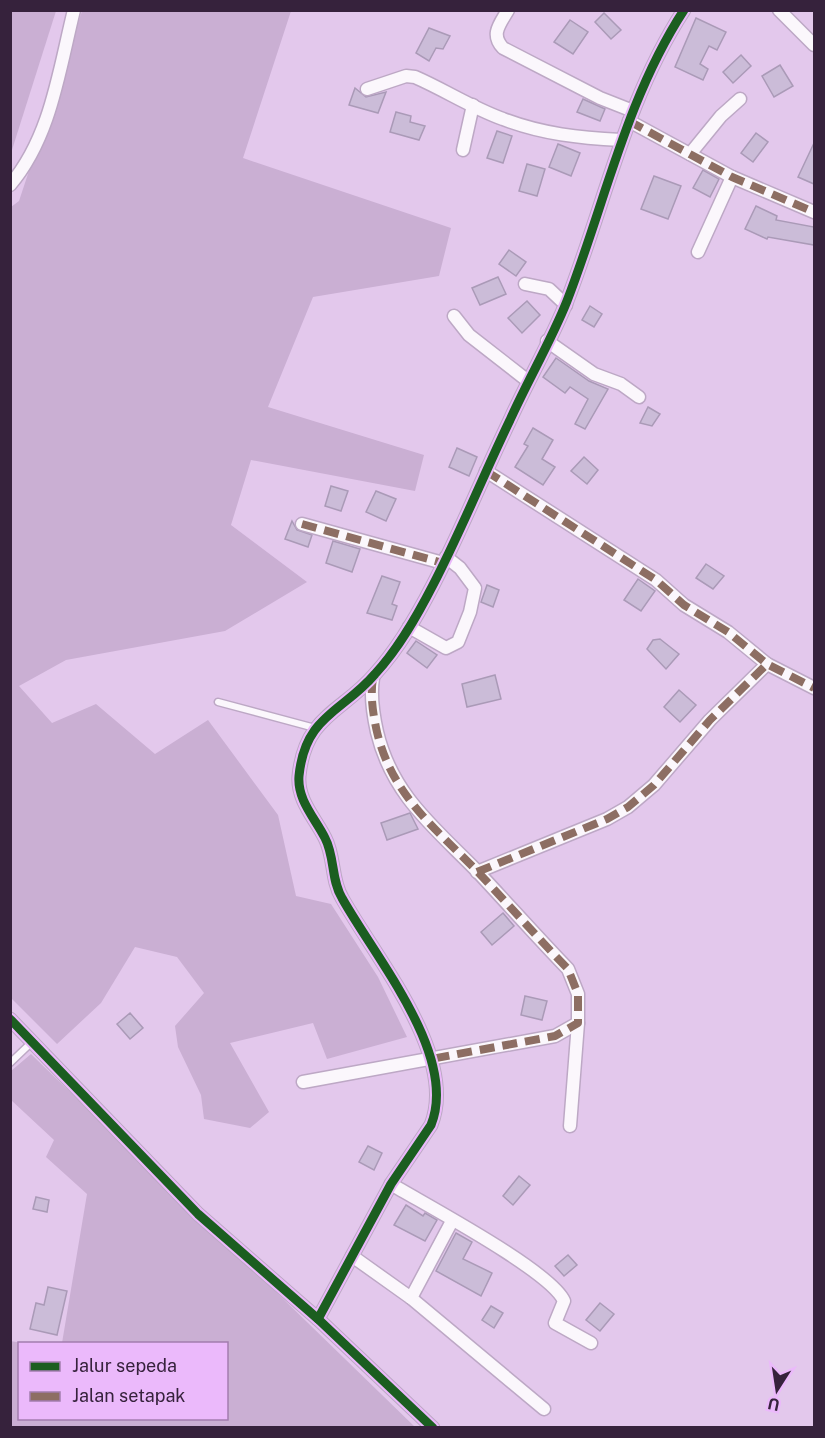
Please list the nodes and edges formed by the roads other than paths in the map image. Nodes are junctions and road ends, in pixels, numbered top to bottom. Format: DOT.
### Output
graph roads {
  1 [pos="74,10"];
  2 [pos="508,10"];
  3 [pos="684,10"];
  4 [pos="779,10"];
  5 [pos="814,45"];
  6 [pos="367,89"];
  7 [pos="740,99"];
  8 [pos="473,105"];
  9 [pos="631,116"];
  10 [pos="621,140"];
  11 [pos="464,150"];
  12 [pos="690,154"];
  13 [pos="732,177"];
  14 [pos="10,185"];
  15 [pos="814,212"];
  16 [pos="698,252"];
  17 [pos="525,284"];
  18 [pos="566,304"];
  19 [pos="454,316"];
  20 [pos="547,341"];
  21 [pos="528,381"];
  22 [pos="639,397"];
  23 [pos="486,471"];
  24 [pos="302,524"];
  25 [pos="444,560"];
  26 [pos="409,627"];
  27 [pos="767,664"];
  28 [pos="373,678"];
  29 [pos="814,688"];
  30 [pos="218,702"];
  31 [pos="315,728"];
  32 [pos="477,872"];
  33 [pos="10,1019"];
  34 [pos="578,1023"];
  35 [pos="32,1042"];
  36 [pos="431,1059"];
  37 [pos="10,1063"];
  38 [pos="303,1082"];
  39 [pos="570,1126"];
  40 [pos="391,1184"];
  41 [pos="452,1221"];
  42 [pos="352,1256"];
  43 [pos="411,1298"];
  44 [pos="318,1319"];
  45 [pos="591,1343"];
  46 [pos="544,1409"];
  47 [pos="433,1428"];
  1 -- 14 [label="street"];
  2 -- 9 [label="street"];
  3 -- 9 [label="street"];
  4 -- 5 [label="street"];
  6 -- 8 [label="street"];
  7 -- 12 [label="street"];
  8 -- 10 [label="street"];
  8 -- 11 [label="street"];
  9 -- 10 [label="street"];
  9 -- 12 [label="street"];
  10 -- 18 [label="street"];
  12 -- 13 [label="street"];
  13 -- 15 [label="street"];
  13 -- 16 [label="street"];
  17 -- 18 [label="street"];
  18 -- 20 [label="street"];
  19 -- 21 [label="street"];
  20 -- 21 [label="street"];
  20 -- 22 [label="street"];
  21 -- 23 [label="street"];
  23 -- 25 [label="street"];
  23 -- 27 [label="street"];
  24 -- 25 [label="street"];
  25 -- 26 [label="street"];
  25 -- 26 [label="street"];
  26 -- 28 [label="street"];
  27 -- 29 [label="street"];
  27 -- 32 [label="street"];
  28 -- 31 [label="street"];
  28 -- 32 [label="street"];
  30 -- 31 [label="lane"];
  31 -- 36 [label="street"];
  32 -- 34 [label="street"];
  33 -- 35 [label="street"];
  34 -- 36 [label="street"];
  34 -- 39 [label="street"];
  35 -- 37 [label="lane"];
  35 -- 44 [label="street"];
  36 -- 38 [label="street"];
  36 -- 40 [label="street"];
  40 -- 41 [label="street"];
  40 -- 42 [label="street"];
  41 -- 43 [label="street"];
  41 -- 45 [label="street"];
  42 -- 43 [label="street"];
  42 -- 44 [label="street"];
  43 -- 46 [label="street"];
  44 -- 47 [label="street"];
}
